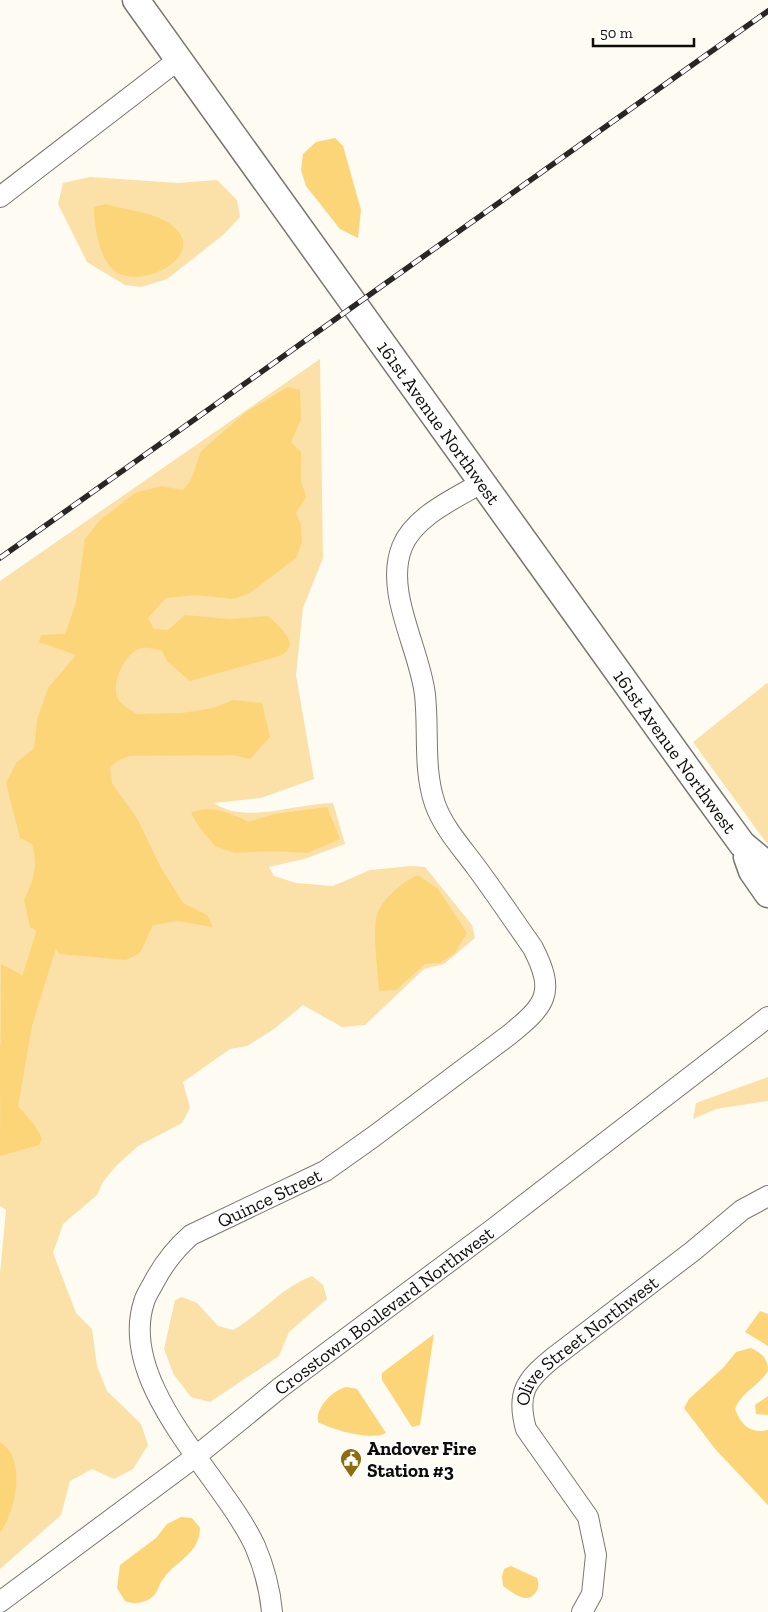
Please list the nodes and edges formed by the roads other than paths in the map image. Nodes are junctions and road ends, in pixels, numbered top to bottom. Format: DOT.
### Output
graph roads {
  1 [pos="136,0"];
  2 [pos="178,60"];
  3 [pos="0,197"];
  4 [pos="483,482"];
  5 [pos="742,844"];
  6 [pos="768,870"];
  7 [pos="768,894"];
  8 [pos="768,1016"];
  9 [pos="768,1196"];
  10 [pos="195,1457"];
  11 [pos="0,1602"];
  12 [pos="272,1612"];
  13 [pos="582,1612"];
  1 -- 2 [label="main road, 161st Avenue Northwest"];
  2 -- 3 [label="street"];
  2 -- 4 [label="main road, 161st Avenue Northwest"];
  4 -- 5 [label="main road, 161st Avenue Northwest"];
  4 -- 10 [label="street, Quince Street"];
  5 -- 6 [label="main road, 161st Avenue Northwest"];
  5 -- 7 [label="main road, 161st Avenue Northwest"];
  8 -- 10 [label="street, Crosstown Boulevard Northwest"];
  9 -- 13 [label="street, Olive Street Northwest"];
  10 -- 11 [label="street, Crosstown Boulevard Northwest"];
  10 -- 12 [label="street, Quince Street"];
}
